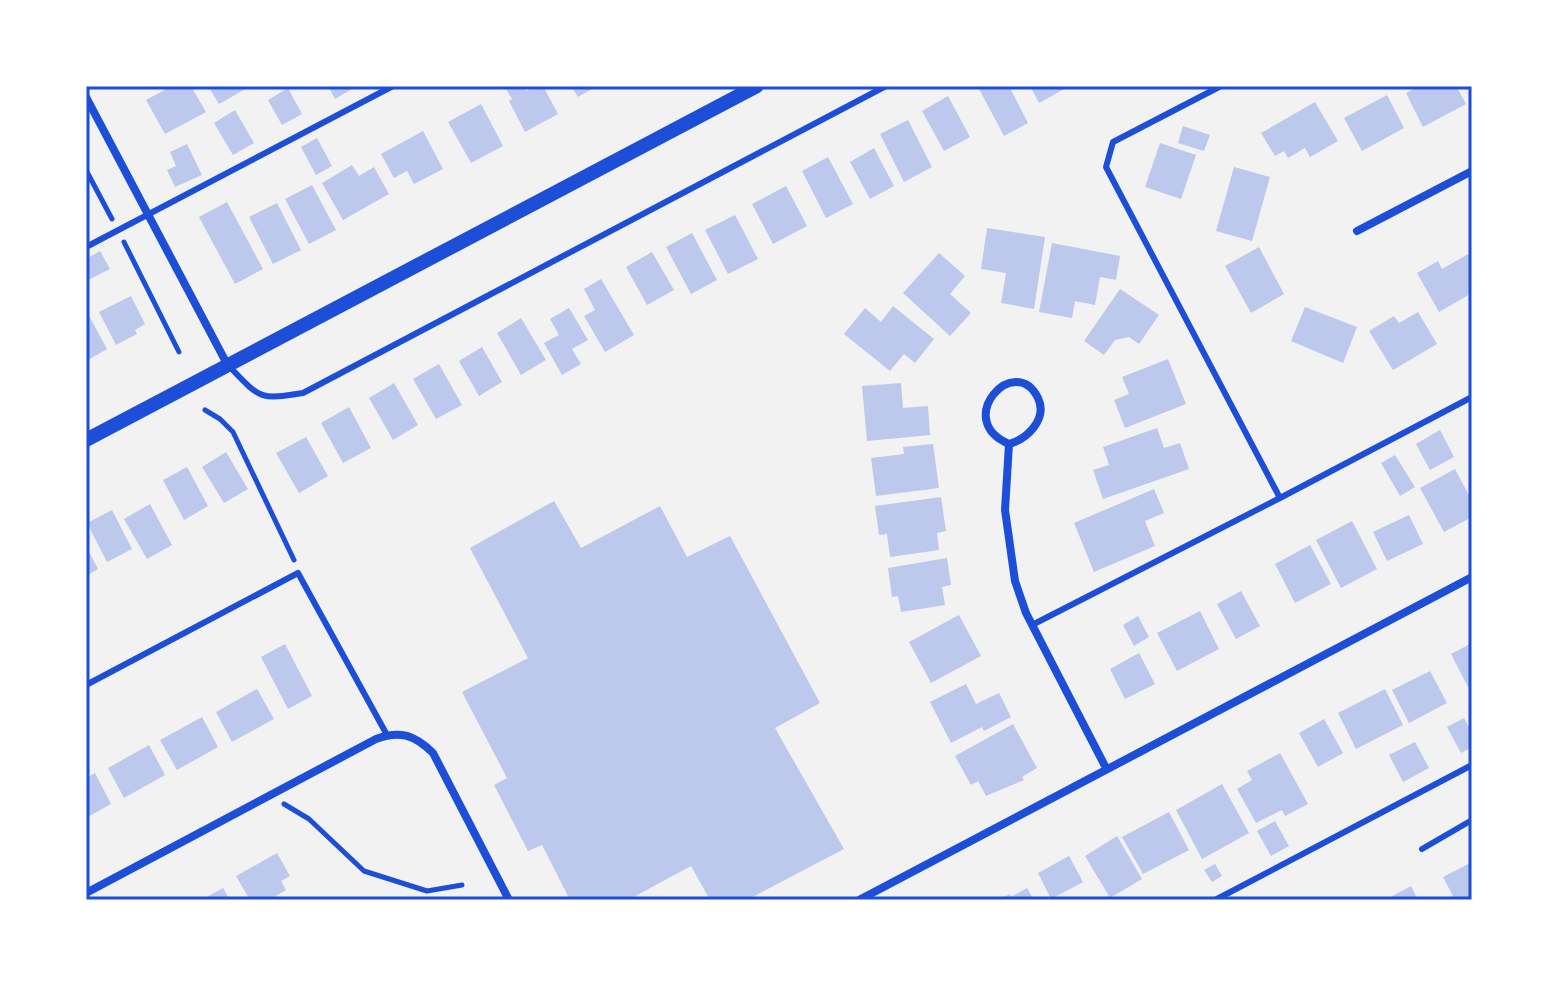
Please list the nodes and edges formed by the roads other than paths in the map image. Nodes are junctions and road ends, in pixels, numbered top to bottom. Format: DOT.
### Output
graph roads {
  1 [pos="393,86"];
  2 [pos="757,86"];
  3 [pos="886,86"];
  4 [pos="1221,86"];
  5 [pos="86,97"];
  6 [pos="1472,171"];
  7 [pos="148,215"];
  8 [pos="1357,231"];
  9 [pos="86,247"];
  10 [pos="227,364"];
  11 [pos="1472,397"];
  12 [pos="86,440"];
  13 [pos="1009,444"];
  14 [pos="1280,498"];
  15 [pos="1472,577"];
  16 [pos="1032,625"];
  17 [pos="86,685"];
  18 [pos="387,735"];
  19 [pos="1472,765"];
  20 [pos="1106,768"];
  21 [pos="1472,820"];
  22 [pos="1422,849"];
  23 [pos="86,893"];
  24 [pos="509,900"];
  25 [pos="859,900"];
  26 [pos="1215,900"];
  1 -- 7 [label="lane"];
  2 -- 10 [label="street"];
  3 -- 10 [label="lane"];
  4 -- 14 [label="lane"];
  5 -- 7 [label="street"];
  6 -- 8 [label="street"];
  7 -- 9 [label="lane"];
  7 -- 10 [label="street"];
  10 -- 12 [label="street"];
  11 -- 14 [label="lane"];
  13 -- 13 [label="street"];
  13 -- 16 [label="street"];
  14 -- 16 [label="lane"];
  15 -- 20 [label="street"];
  16 -- 20 [label="street"];
  17 -- 18 [label="lane"];
  18 -- 23 [label="street"];
  18 -- 24 [label="street"];
  19 -- 26 [label="lane"];
  20 -- 25 [label="street"];
  21 -- 22 [label="lane"];
}
